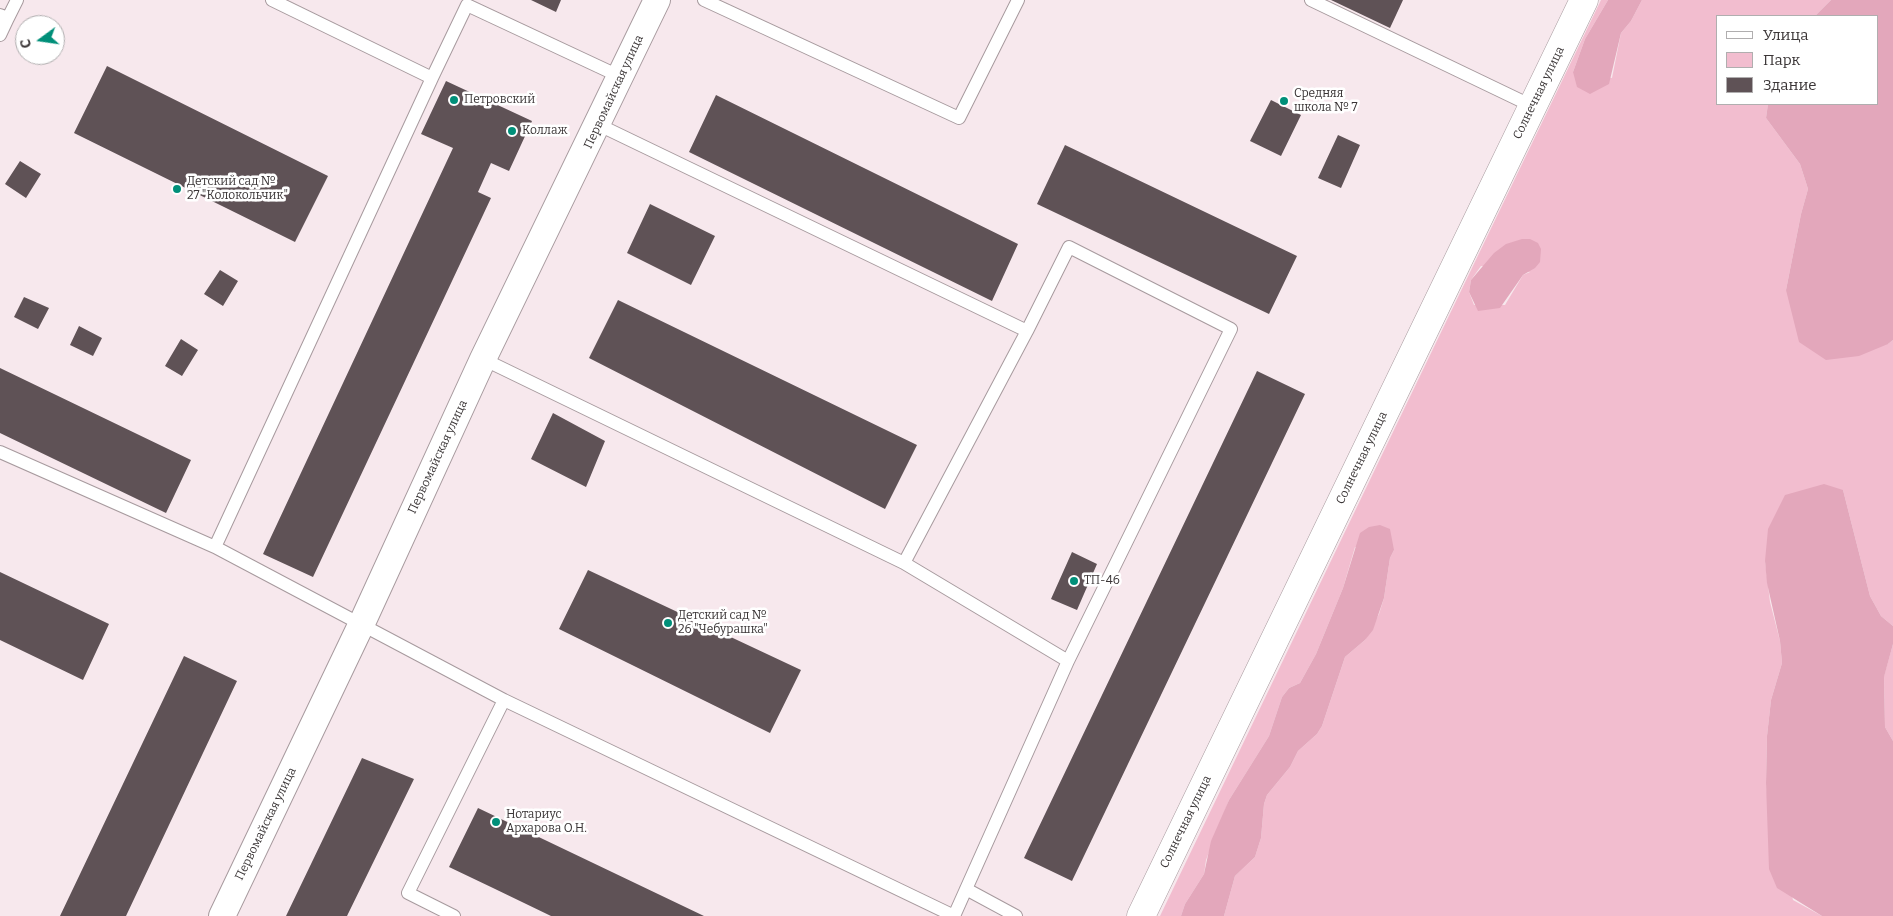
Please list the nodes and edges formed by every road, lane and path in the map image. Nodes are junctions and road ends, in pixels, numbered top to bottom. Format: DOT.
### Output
graph roads {
  1 [pos="18,0"];
  2 [pos="272,0"];
  3 [pos="657,0"];
  4 [pos="704,0"];
  5 [pos="1018,0"];
  6 [pos="1311,0"];
  7 [pos="1584,0"];
  8 [pos="469,3"];
  9 [pos="4,16"];
  10 [pos="0,35"];
  11 [pos="622,77"];
  12 [pos="432,78"];
  13 [pos="1532,106"];
  14 [pos="599,125"];
  15 [pos="1027,331"];
  16 [pos="483,359"];
  17 [pos="0,452"];
  18 [pos="216,548"];
  19 [pos="904,563"];
  20 [pos="362,623"];
  21 [pos="1068,661"];
  22 [pos="504,700"];
  23 [pos="966,889"];
  24 [pos="222,916"];
  25 [pos="454,916"];
  26 [pos="954,916"];
  27 [pos="1016,916"];
  28 [pos="1141,916"];
  1 -- 9 [label="lane"];
  2 -- 12 [label="lane"];
  3 -- 11 [label="street, Первомайская улица"];
  4 -- 5 [label="lane"];
  6 -- 13 [label="lane"];
  7 -- 13 [label="street, Солнечная улица"];
  8 -- 11 [label="lane"];
  8 -- 12 [label="lane"];
  9 -- 10 [label="lane"];
  11 -- 14 [label="street, Первомайская улица"];
  12 -- 18 [label="lane"];
  13 -- 28 [label="street, Солнечная улица"];
  14 -- 15 [label="lane"];
  14 -- 16 [label="street, Первомайская улица"];
  15 -- 19 [label="lane"];
  15 -- 21 [label="lane"];
  16 -- 19 [label="lane"];
  16 -- 20 [label="street, Первомайская улица"];
  17 -- 18 [label="lane"];
  18 -- 20 [label="lane"];
  19 -- 21 [label="lane"];
  20 -- 22 [label="lane"];
  20 -- 24 [label="street, Первомайская улица"];
  21 -- 23 [label="lane"];
  22 -- 25 [label="lane"];
  22 -- 26 [label="lane"];
  23 -- 26 [label="lane"];
  23 -- 27 [label="lane"];
}
